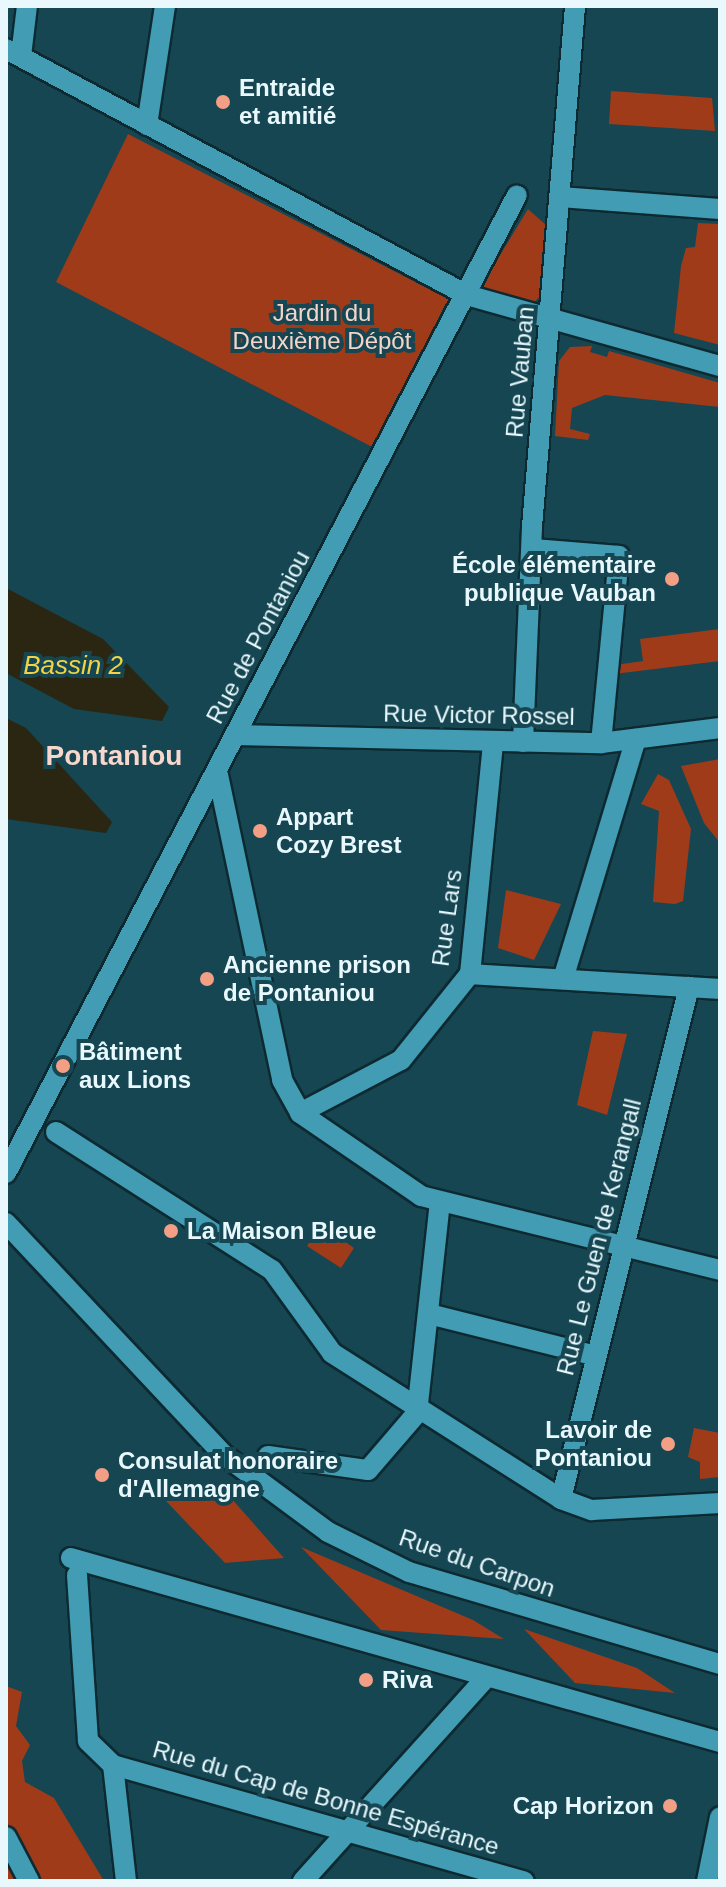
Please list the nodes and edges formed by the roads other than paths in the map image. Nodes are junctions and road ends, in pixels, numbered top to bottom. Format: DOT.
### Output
graph roads {
  1 [pos="27,6"];
  2 [pos="165,6"];
  3 [pos="575,6"];
  4 [pos="13,52"];
  5 [pos="147,125"];
  6 [pos="517,195"];
  7 [pos="560,197"];
  8 [pos="720,209"];
  9 [pos="467,295"];
  10 [pos="552,318"];
  11 [pos="720,366"];
  12 [pos="534,549"];
  13 [pos="720,728"];
  14 [pos="235,735"];
  15 [pos="636,739"];
  16 [pos="493,742"];
  17 [pos="523,742"];
  18 [pos="601,743"];
  19 [pos="218,775"];
  20 [pos="470,974"];
  21 [pos="563,979"];
  22 [pos="689,987"];
  23 [pos="720,989"];
  24 [pos="300,1113"];
  25 [pos="56,1132"];
  26 [pos="6,1173"];
  27 [pos="440,1202"];
  28 [pos="6,1223"];
  29 [pos="624,1245"];
  30 [pos="720,1270"];
  31 [pos="429,1314"];
  32 [pos="596,1356"];
  33 [pos="417,1413"];
  34 [pos="268,1456"];
  35 [pos="561,1499"];
  36 [pos="720,1503"];
  37 [pos="720,1664"];
  38 [pos="485,1679"];
  39 [pos="720,1742"];
  40 [pos="113,1765"];
  41 [pos="720,1817"];
  42 [pos="345,1832"];
  43 [pos="6,1837"];
  44 [pos="124,1872"];
  45 [pos="29,1881"];
  46 [pos="303,1881"];
  47 [pos="524,1881"];
  48 [pos="707,1881"];
  1 -- 4 [label="street"];
  2 -- 5 [label="street"];
  3 -- 7 [label="street, Rue Vauban"];
  4 -- 5 [label="street"];
  5 -- 9 [label="street"];
  6 -- 9 [label="street, Rue de Pontaniou"];
  7 -- 8 [label="street"];
  7 -- 10 [label="street, Rue Vauban"];
  9 -- 10 [label="street"];
  9 -- 14 [label="street, Rue de Pontaniou"];
  10 -- 11 [label="street"];
  10 -- 12 [label="street, Rue Vauban"];
  12 -- 17 [label="street, Rue Vauban"];
  12 -- 18 [label="street"];
  13 -- 15 [label="street, Rue Victor Rossel"];
  14 -- 16 [label="street, Rue Victor Rossel"];
  14 -- 19 [label="street, Rue de Pontaniou"];
  15 -- 18 [label="street, Rue Victor Rossel"];
  15 -- 21 [label="street"];
  16 -- 17 [label="street, Rue Victor Rossel"];
  16 -- 20 [label="street, Rue Lars"];
  17 -- 18 [label="street, Rue Victor Rossel"];
  19 -- 24 [label="street"];
  19 -- 26 [label="street, Rue de Pontaniou"];
  20 -- 21 [label="street"];
  20 -- 24 [label="street, Rue Lars"];
  21 -- 22 [label="street"];
  22 -- 23 [label="street"];
  22 -- 29 [label="street, Rue Le Guen de Kerangall"];
  24 -- 27 [label="street"];
  25 -- 33 [label="street"];
  27 -- 29 [label="street"];
  27 -- 31 [label="street"];
  28 -- 37 [label="street, Rue du Carpon"];
  29 -- 30 [label="street"];
  29 -- 32 [label="street, Rue Le Guen de Kerangall"];
  31 -- 32 [label="street"];
  31 -- 33 [label="street"];
  32 -- 35 [label="street, Rue Le Guen de Kerangall"];
  33 -- 34 [label="street"];
  33 -- 35 [label="street"];
  35 -- 36 [label="street"];
  38 -- 39 [label="street"];
  38 -- 40 [label="street"];
  38 -- 42 [label="street"];
  40 -- 42 [label="street, Rue du Cap de Bonne Espérance"];
  40 -- 44 [label="street"];
  41 -- 48 [label="street"];
  42 -- 46 [label="street"];
  42 -- 47 [label="street, Rue du Cap de Bonne Espérance"];
  43 -- 45 [label="street"];
}
